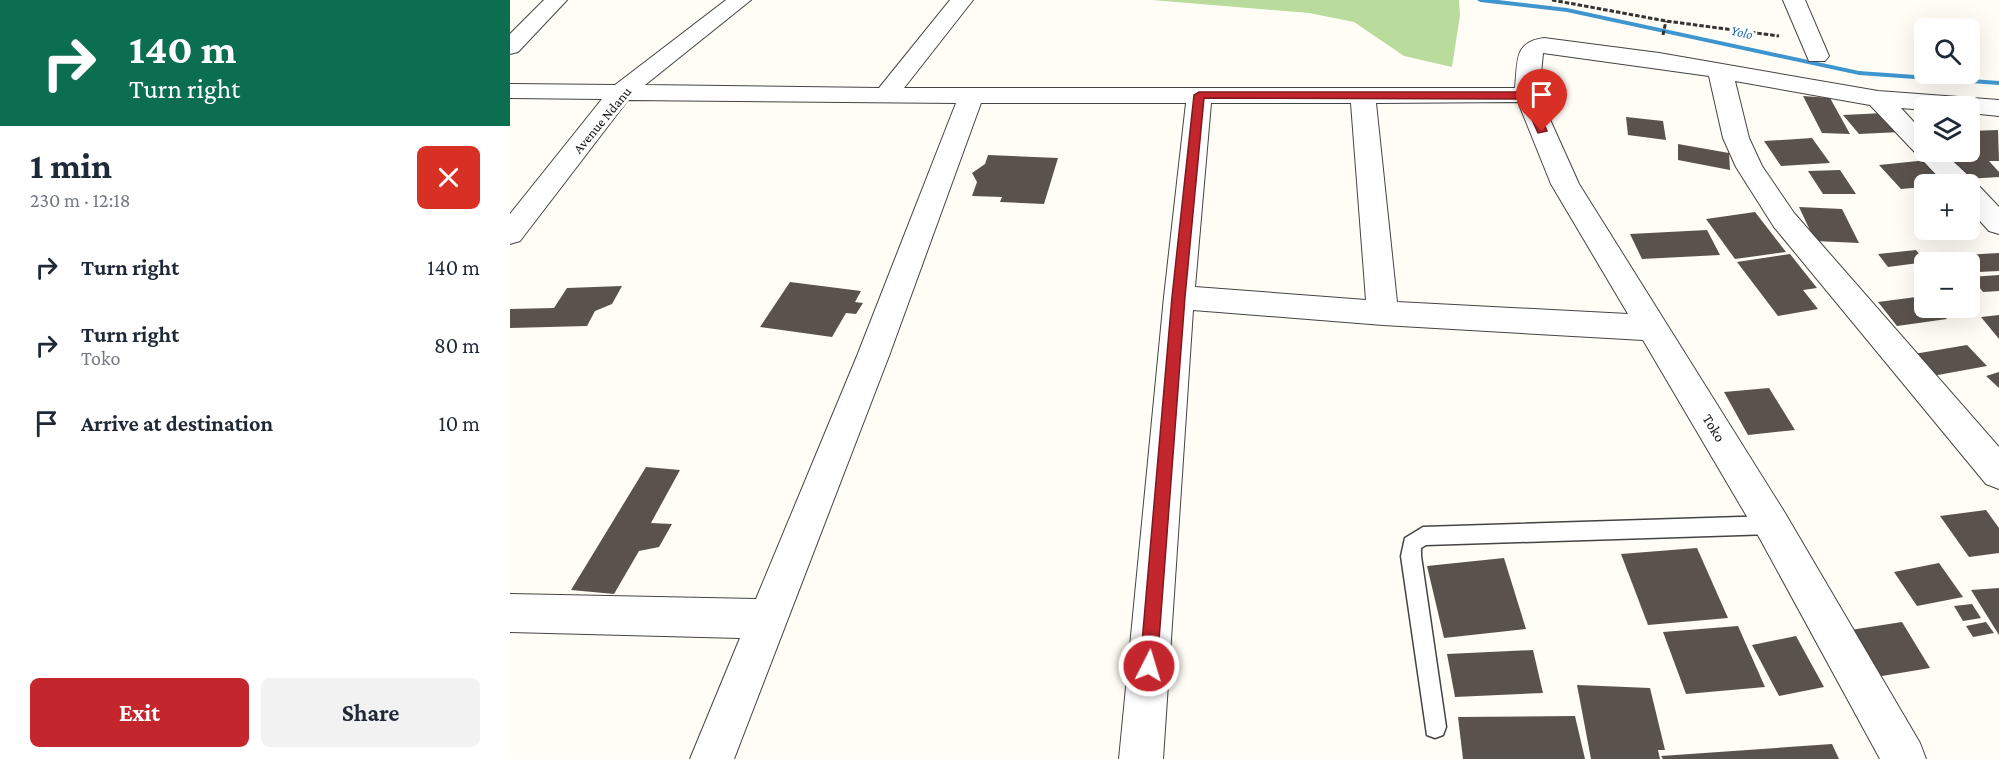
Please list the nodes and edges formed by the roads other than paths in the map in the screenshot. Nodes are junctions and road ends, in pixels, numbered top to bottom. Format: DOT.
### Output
graph roads {
  1 [pos="556,0"];
  2 [pos="740,0"];
  3 [pos="962,0"];
  4 [pos="1794,0"];
  5 [pos="510,47"];
  6 [pos="1814,48"];
  7 [pos="1720,70"];
  8 [pos="510,91"];
  9 [pos="622,91"];
  10 [pos="886,95"];
  11 [pos="1199,95"];
  12 [pos="970,96"];
  13 [pos="1363,96"];
  14 [pos="1527,96"];
  15 [pos="1878,99"];
  16 [pos="1999,108"];
  17 [pos="1914,137"];
  18 [pos="1938,162"];
  19 [pos="1950,174"];
  20 [pos="1980,204"];
  21 [pos="1999,224"];
  22 [pos="510,234"];
  23 [pos="1179,297"];
  24 [pos="1383,313"];
  25 [pos="1654,328"];
  26 [pos="1999,473"];
  27 [pos="1772,525"];
  28 [pos="510,613"];
  29 [pos="768,619"];
  30 [pos="1435,727"];
  31 [pos="712,759"];
  32 [pos="1141,759"];
  33 [pos="1904,759"];
  1 -- 5 [label="street"];
  2 -- 9 [label="street, Avenue Ndanu"];
  3 -- 10 [label="street"];
  4 -- 6 [label="street"];
  7 -- 14 [label="street"];
  7 -- 15 [label="street"];
  7 -- 26 [label="street"];
  8 -- 9 [label="street"];
  9 -- 10 [label="street"];
  9 -- 22 [label="street, Avenue Ndanu"];
  10 -- 12 [label="street"];
  11 -- 12 [label="street"];
  11 -- 13 [label="street"];
  11 -- 23 [label="street"];
  12 -- 29 [label="street"];
  13 -- 14 [label="street"];
  13 -- 24 [label="street"];
  14 -- 25 [label="street, Toko"];
  15 -- 16 [label="street"];
  15 -- 17 [label="street"];
  18 -- 19 [label="street"];
  20 -- 21 [label="street"];
  23 -- 24 [label="street"];
  23 -- 32 [label="street"];
  24 -- 25 [label="street"];
  25 -- 27 [label="street, Toko"];
  27 -- 30 [label="lane"];
  27 -- 33 [label="street, Toko"];
  28 -- 29 [label="street"];
  29 -- 31 [label="street"];
}
